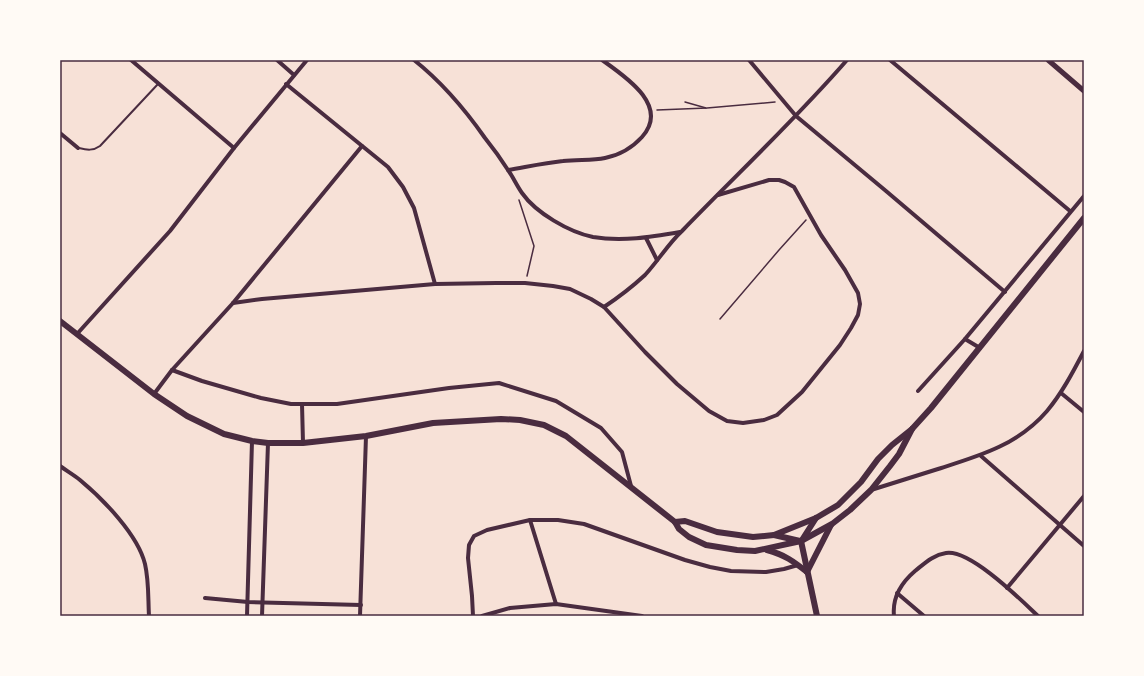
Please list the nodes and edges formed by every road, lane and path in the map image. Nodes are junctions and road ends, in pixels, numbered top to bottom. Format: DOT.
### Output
graph roads {
  1 [pos="131,60"];
  2 [pos="277,60"];
  3 [pos="307,60"];
  4 [pos="414,60"];
  5 [pos="602,60"];
  6 [pos="749,60"];
  7 [pos="847,60"];
  8 [pos="890,60"];
  9 [pos="1048,60"];
  10 [pos="294,75"];
  11 [pos="159,83"];
  12 [pos="286,84"];
  13 [pos="1084,91"];
  14 [pos="783,101"];
  15 [pos="685,102"];
  16 [pos="707,108"];
  17 [pos="651,110"];
  18 [pos="796,116"];
  19 [pos="60,133"];
  20 [pos="362,146"];
  21 [pos="78,148"];
  22 [pos="234,148"];
  23 [pos="508,170"];
  24 [pos="718,195"];
  25 [pos="517,196"];
  26 [pos="1084,196"];
  27 [pos="1070,212"];
  28 [pos="810,216"];
  29 [pos="1084,218"];
  30 [pos="680,232"];
  31 [pos="646,238"];
  32 [pos="657,260"];
  33 [pos="435,284"];
  34 [pos="525,284"];
  35 [pos="1005,292"];
  36 [pos="233,303"];
  37 [pos="604,307"];
  38 [pos="720,320"];
  39 [pos="60,321"];
  40 [pos="77,334"];
  41 [pos="966,339"];
  42 [pos="980,348"];
  43 [pos="1084,351"];
  44 [pos="172,370"];
  45 [pos="918,391"];
  46 [pos="1061,392"];
  47 [pos="154,394"];
  48 [pos="302,404"];
  49 [pos="1084,412"];
  50 [pos="912,429"];
  51 [pos="366,436"];
  52 [pos="252,441"];
  53 [pos="268,443"];
  54 [pos="303,443"];
  55 [pos="980,456"];
  56 [pos="60,466"];
  57 [pos="631,486"];
  58 [pos="871,490"];
  59 [pos="1084,496"];
  60 [pos="816,518"];
  61 [pos="530,520"];
  62 [pos="675,522"];
  63 [pos="832,524"];
  64 [pos="1059,525"];
  65 [pos="774,535"];
  66 [pos="801,541"];
  67 [pos="1084,546"];
  68 [pos="765,549"];
  69 [pos="798,565"];
  70 [pos="807,572"];
  71 [pos="1007,588"];
  72 [pos="897,593"];
  73 [pos="205,598"];
  74 [pos="248,602"];
  75 [pos="262,602"];
  76 [pos="556,604"];
  77 [pos="361,605"];
  78 [pos="149,616"];
  79 [pos="247,616"];
  80 [pos="262,616"];
  81 [pos="360,616"];
  82 [pos="472,616"];
  83 [pos="482,616"];
  84 [pos="642,616"];
  85 [pos="817,616"];
  86 [pos="894,616"];
  87 [pos="924,616"];
  88 [pos="1038,616"];
  1 -- 11 [label="street"];
  2 -- 10 [label="street"];
  3 -- 10 [label="street"];
  4 -- 23 [label="street"];
  5 -- 17 [label="street"];
  6 -- 14 [label="street"];
  7 -- 18 [label="street"];
  8 -- 27 [label="street"];
  9 -- 13 [label="street"];
  10 -- 12 [label="street"];
  11 -- 21 [label="lane"];
  11 -- 22 [label="street"];
  12 -- 20 [label="street"];
  12 -- 22 [label="street"];
  14 -- 16 [label="path"];
  14 -- 18 [label="street"];
  15 -- 16 [label="path"];
  16 -- 17 [label="path"];
  17 -- 23 [label="street"];
  18 -- 24 [label="street"];
  18 -- 35 [label="street"];
  19 -- 21 [label="street"];
  20 -- 33 [label="street"];
  20 -- 36 [label="street"];
  22 -- 40 [label="street"];
  23 -- 31 [label="street"];
  24 -- 28 [label="street"];
  24 -- 30 [label="street"];
  25 -- 34 [label="path"];
  26 -- 27 [label="street"];
  27 -- 35 [label="street"];
  28 -- 37 [label="street"];
  28 -- 38 [label="path"];
  29 -- 42 [label="main road"];
  30 -- 31 [label="street"];
  30 -- 32 [label="street"];
  31 -- 32 [label="street"];
  32 -- 37 [label="street"];
  33 -- 34 [label="street"];
  33 -- 36 [label="street"];
  34 -- 37 [label="street"];
  35 -- 41 [label="street"];
  36 -- 44 [label="street"];
  39 -- 40 [label="main road"];
  40 -- 47 [label="main road"];
  41 -- 42 [label="street"];
  41 -- 45 [label="street"];
  42 -- 50 [label="main road"];
  43 -- 46 [label="street"];
  44 -- 47 [label="street"];
  44 -- 48 [label="street"];
  46 -- 49 [label="street"];
  46 -- 55 [label="street"];
  47 -- 52 [label="main road"];
  48 -- 54 [label="street"];
  48 -- 57 [label="street"];
  50 -- 58 [label="main road"];
  50 -- 60 [label="main road"];
  51 -- 54 [label="main road"];
  51 -- 57 [label="main road"];
  51 -- 77 [label="street"];
  52 -- 53 [label="main road"];
  52 -- 74 [label="street"];
  53 -- 54 [label="main road"];
  53 -- 75 [label="street"];
  55 -- 58 [label="street"];
  55 -- 64 [label="street"];
  56 -- 78 [label="street"];
  57 -- 62 [label="main road"];
  58 -- 63 [label="main road"];
  59 -- 64 [label="street"];
  60 -- 65 [label="main road"];
  60 -- 66 [label="main road"];
  61 -- 69 [label="street"];
  61 -- 76 [label="street"];
  61 -- 82 [label="street"];
  62 -- 65 [label="main road"];
  62 -- 68 [label="main road"];
  63 -- 66 [label="main road"];
  63 -- 70 [label="main road"];
  64 -- 67 [label="street"];
  64 -- 71 [label="street"];
  65 -- 66 [label="main road"];
  66 -- 68 [label="main road"];
  66 -- 70 [label="main road"];
  68 -- 69 [label="main road"];
  69 -- 70 [label="main road"];
  70 -- 85 [label="main road"];
  71 -- 72 [label="street"];
  71 -- 88 [label="street"];
  72 -- 86 [label="street"];
  72 -- 87 [label="street"];
  73 -- 74 [label="street"];
  74 -- 75 [label="street"];
  74 -- 79 [label="street"];
  75 -- 77 [label="street"];
  75 -- 80 [label="street"];
  76 -- 83 [label="street"];
  76 -- 84 [label="street"];
  77 -- 81 [label="street"];
}
